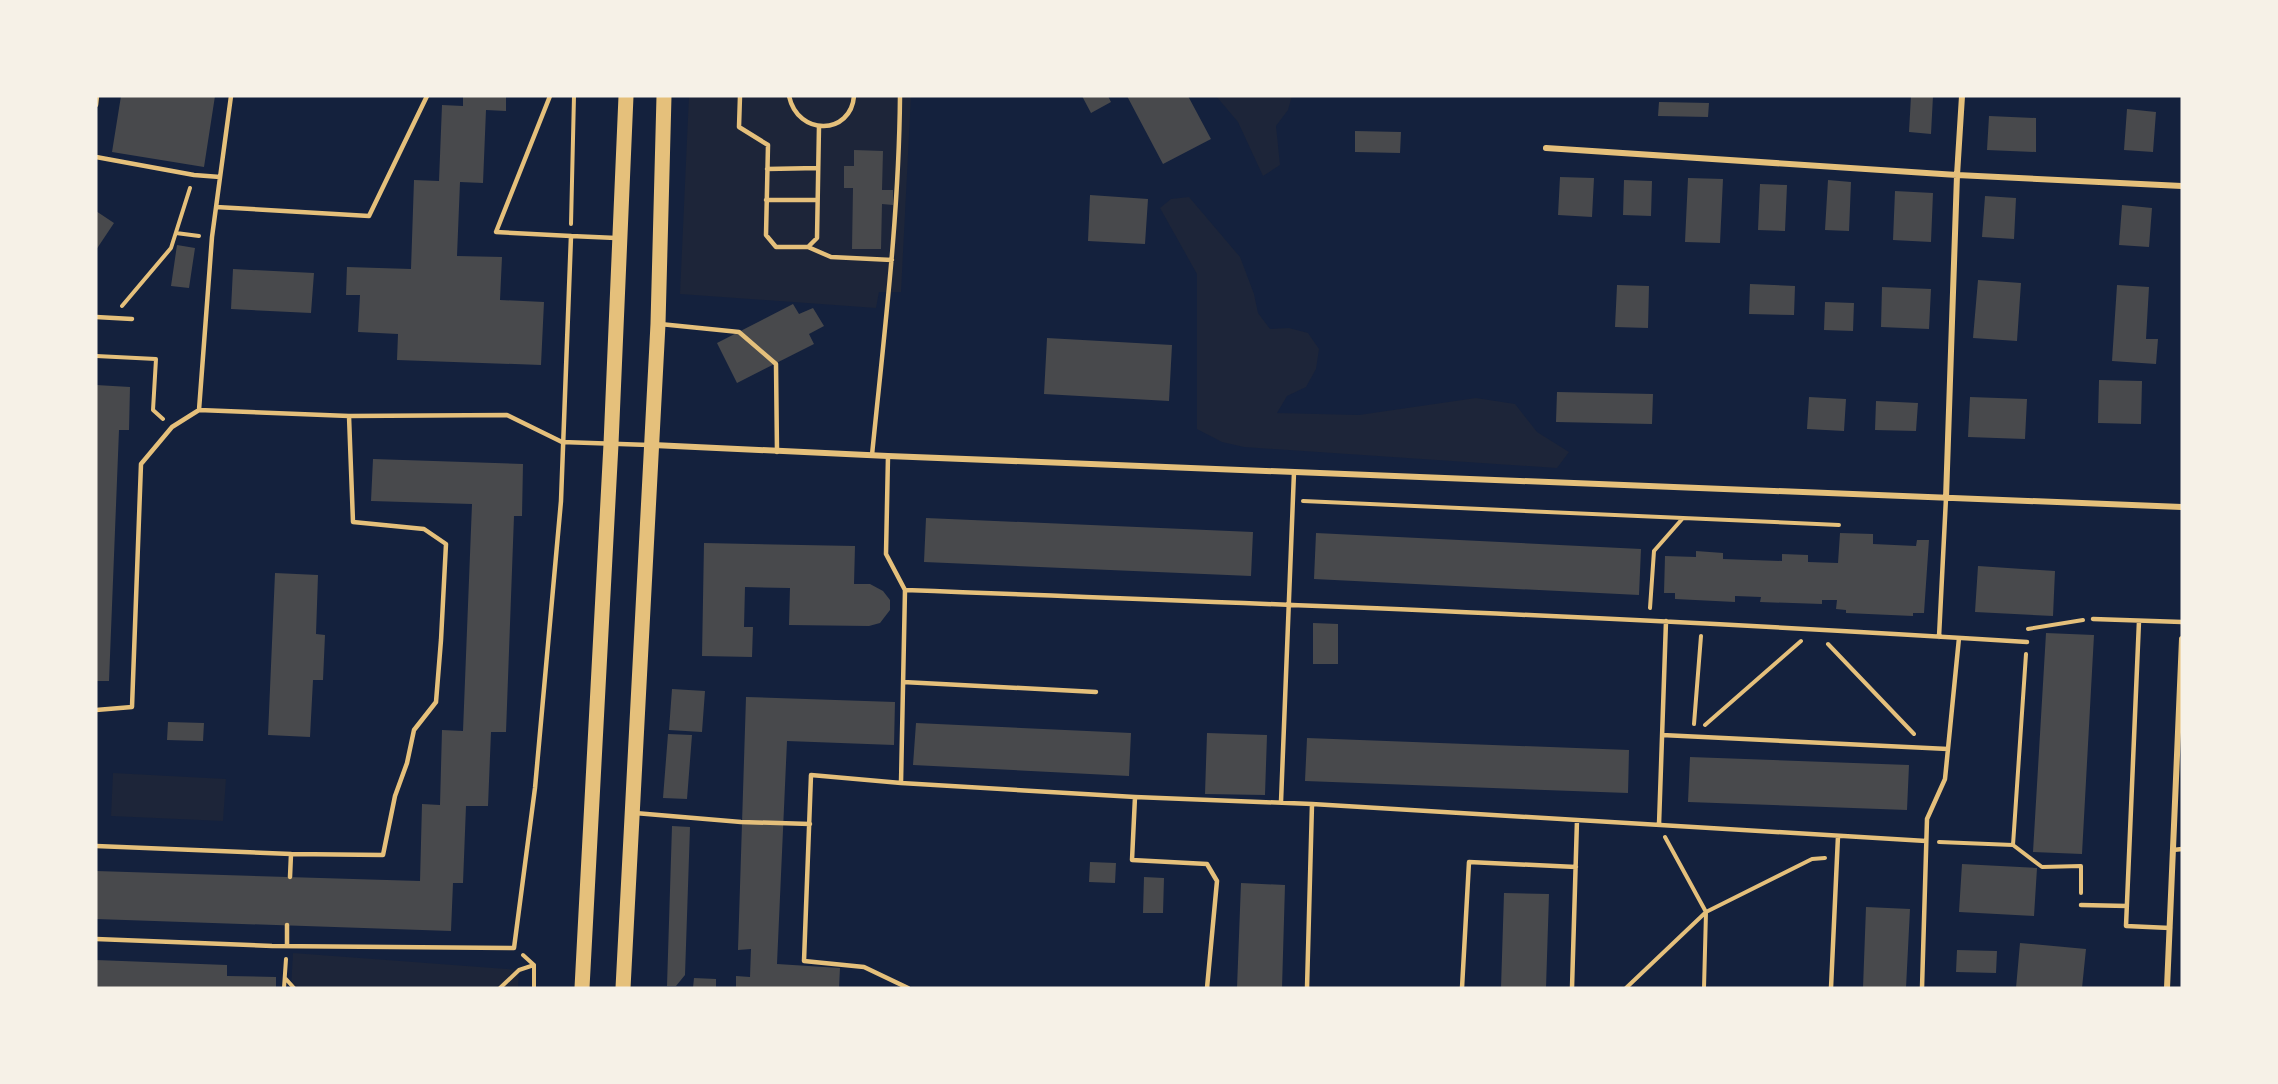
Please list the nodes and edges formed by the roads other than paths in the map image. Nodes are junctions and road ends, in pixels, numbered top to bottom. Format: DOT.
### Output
graph roads {
  1 [pos="97,96"];
  2 [pos="231,96"];
  3 [pos="427,96"];
  4 [pos="550,96"];
  5 [pos="626,96"];
  6 [pos="664,96"];
  7 [pos="740,96"];
  8 [pos="781,96"];
  9 [pos="789,96"];
  10 [pos="854,96"];
  11 [pos="900,96"];
  12 [pos="1962,96"];
  13 [pos="96,105"];
  14 [pos="819,126"];
  15 [pos="1546,148"];
  16 [pos="96,157"];
  17 [pos="818,168"];
  18 [pos="767,169"];
  19 [pos="1957,175"];
  20 [pos="220,177"];
  21 [pos="2182,186"];
  22 [pos="766,200"];
  23 [pos="818,200"];
  24 [pos="216,207"];
  25 [pos="571,236"];
  26 [pos="620,238"];
  27 [pos="808,247"];
  28 [pos="892,260"];
  29 [pos="96,317"];
  30 [pos="132,319"];
  31 [pos="658,324"];
  32 [pos="199,410"];
  33 [pos="349,416"];
  34 [pos="562,442"];
  35 [pos="611,444"];
  36 [pos="652,445"];
  37 [pos="777,452"];
  38 [pos="872,455"];
  39 [pos="888,456"];
  40 [pos="1294,472"];
  41 [pos="1946,498"];
  42 [pos="2182,507"];
  43 [pos="905,590"];
  44 [pos="1288,604"];
  45 [pos="2093,619"];
  46 [pos="1666,621"];
  47 [pos="2139,621"];
  48 [pos="2182,622"];
  49 [pos="1939,636"];
  50 [pos="1959,638"];
  51 [pos="2182,639"];
  52 [pos="2027,642"];
  53 [pos="903,682"];
  54 [pos="1096,692"];
  55 [pos="96,710"];
  56 [pos="1662,735"];
  57 [pos="2180,739"];
  58 [pos="1948,749"];
  59 [pos="901,783"];
  60 [pos="1135,797"];
  61 [pos="1281,802"];
  62 [pos="1311,804"];
  63 [pos="633,812"];
  64 [pos="1577,820"];
  65 [pos="810,824"];
  66 [pos="1659,825"];
  67 [pos="1838,836"];
  68 [pos="1926,841"];
  69 [pos="96,846"];
  70 [pos="2182,849"];
  71 [pos="2173,850"];
  72 [pos="291,854"];
  73 [pos="1576,867"];
  74 [pos="290,877"];
  75 [pos="2081,905"];
  76 [pos="2127,906"];
  77 [pos="287,925"];
  78 [pos="2170,928"];
  79 [pos="96,939"];
  80 [pos="287,946"];
  81 [pos="582,988"];
  82 [pos="623,988"];
  83 [pos="908,988"];
  84 [pos="1207,988"];
  85 [pos="1306,988"];
  86 [pos="1462,988"];
  87 [pos="1572,988"];
  88 [pos="1831,988"];
  89 [pos="1922,988"];
  90 [pos="2167,988"];
  1 -- 13 [label="lane"];
  2 -- 20 [label="lane"];
  3 -- 24 [label="lane"];
  4 -- 25 [label="lane"];
  5 -- 26 [label="main road"];
  6 -- 31 [label="main road"];
  7 -- 18 [label="lane"];
  8 -- 9 [label="lane"];
  9 -- 14 [label="lane"];
  10 -- 14 [label="lane"];
  11 -- 28 [label="lane"];
  12 -- 19 [label="street"];
  14 -- 17 [label="lane"];
  15 -- 19 [label="street"];
  16 -- 20 [label="lane"];
  17 -- 18 [label="lane"];
  17 -- 23 [label="lane"];
  18 -- 22 [label="lane"];
  19 -- 21 [label="street"];
  19 -- 41 [label="street"];
  20 -- 24 [label="lane"];
  22 -- 23 [label="lane"];
  22 -- 27 [label="lane"];
  23 -- 27 [label="lane"];
  24 -- 32 [label="lane"];
  25 -- 26 [label="lane"];
  25 -- 34 [label="lane"];
  26 -- 35 [label="main road"];
  27 -- 28 [label="lane"];
  28 -- 38 [label="lane"];
  29 -- 30 [label="lane"];
  31 -- 36 [label="main road"];
  31 -- 37 [label="lane"];
  32 -- 33 [label="lane"];
  32 -- 55 [label="lane"];
  33 -- 34 [label="lane"];
  33 -- 72 [label="lane"];
  34 -- 35 [label="lane"];
  34 -- 80 [label="lane"];
  35 -- 36 [label="lane"];
  35 -- 81 [label="main road"];
  36 -- 37 [label="street"];
  36 -- 63 [label="main road"];
  37 -- 38 [label="street"];
  38 -- 39 [label="street"];
  39 -- 40 [label="street"];
  39 -- 43 [label="lane"];
  40 -- 41 [label="street"];
  40 -- 44 [label="lane"];
  41 -- 42 [label="street"];
  41 -- 49 [label="lane"];
  43 -- 44 [label="lane"];
  43 -- 53 [label="lane"];
  44 -- 46 [label="lane"];
  44 -- 61 [label="lane"];
  45 -- 47 [label="lane"];
  46 -- 49 [label="lane"];
  46 -- 56 [label="lane"];
  47 -- 48 [label="lane"];
  47 -- 76 [label="lane"];
  49 -- 50 [label="lane"];
  50 -- 52 [label="lane"];
  50 -- 58 [label="lane"];
  51 -- 57 [label="street"];
  53 -- 54 [label="lane"];
  53 -- 59 [label="lane"];
  56 -- 58 [label="lane"];
  56 -- 66 [label="lane"];
  57 -- 71 [label="street"];
  58 -- 68 [label="lane"];
  59 -- 60 [label="lane"];
  59 -- 65 [label="lane"];
  60 -- 61 [label="lane"];
  60 -- 84 [label="lane"];
  61 -- 62 [label="lane"];
  62 -- 64 [label="lane"];
  62 -- 85 [label="lane"];
  63 -- 65 [label="lane"];
  63 -- 82 [label="main road"];
  64 -- 66 [label="lane"];
  64 -- 73 [label="lane"];
  65 -- 83 [label="lane"];
  66 -- 67 [label="lane"];
  67 -- 68 [label="lane"];
  67 -- 88 [label="lane"];
  68 -- 89 [label="lane"];
  69 -- 72 [label="lane"];
  70 -- 71 [label="lane"];
  71 -- 78 [label="street"];
  72 -- 74 [label="lane"];
  73 -- 86 [label="lane"];
  73 -- 87 [label="lane"];
  75 -- 76 [label="lane"];
  76 -- 78 [label="lane"];
  77 -- 80 [label="lane"];
  78 -- 90 [label="street"];
  79 -- 80 [label="lane"];
}
